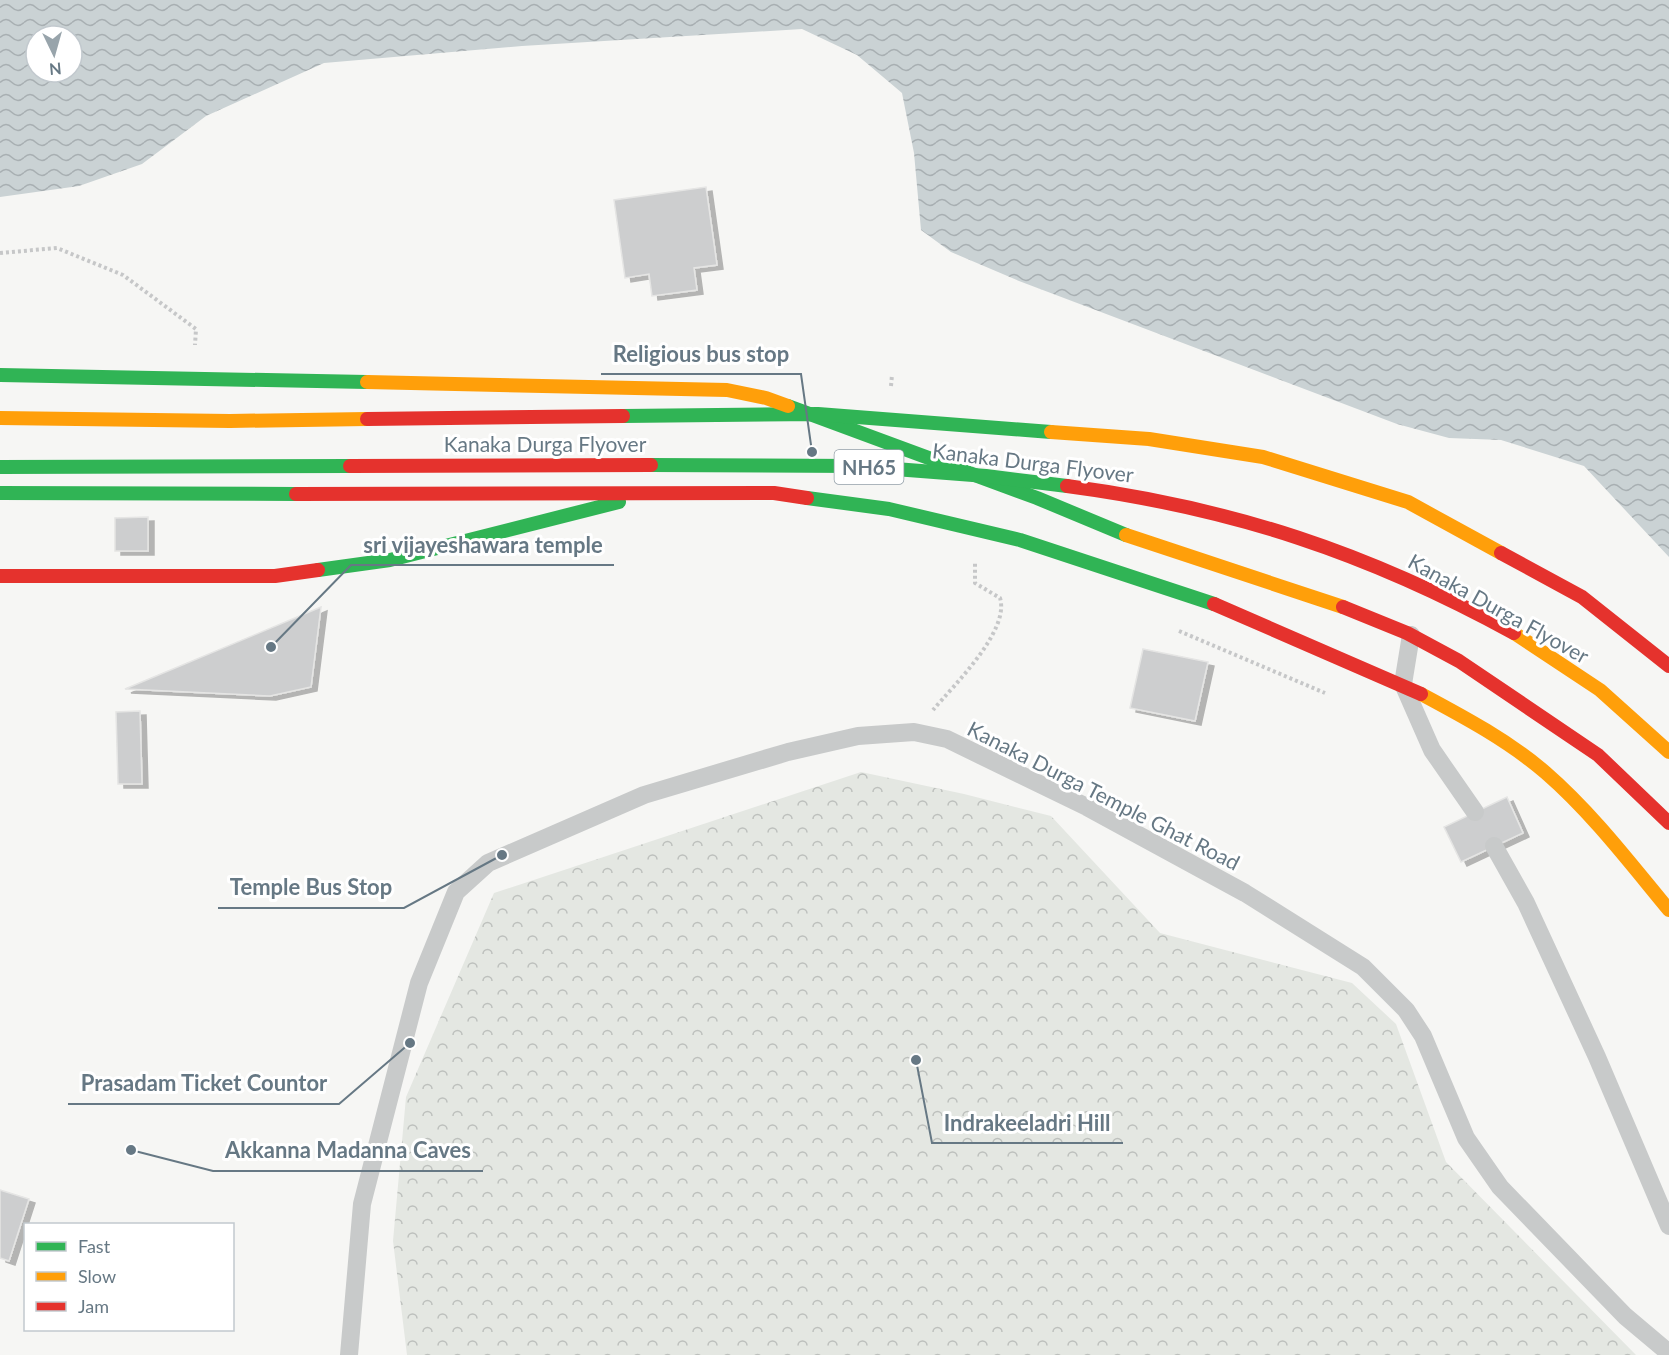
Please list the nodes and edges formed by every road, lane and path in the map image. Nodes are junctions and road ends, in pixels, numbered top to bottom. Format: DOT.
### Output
graph roads {
  1 [pos="0,253"];
  2 [pos="0,375"];
  3 [pos="194,379"];
  4 [pos="0,418"];
  5 [pos="0,467"];
  6 [pos="0,493"];
  7 [pos="650,495"];
  8 [pos="976,556"];
  9 [pos="0,576"];
  10 [pos="1411,635"];
  11 [pos="1669,666"];
  12 [pos="1403,684"];
  13 [pos="914,732"];
  14 [pos="1669,752"];
  15 [pos="1475,812"];
  16 [pos="1669,823"];
  17 [pos="1494,846"];
  18 [pos="1669,910"];
  19 [pos="1669,1226"];
  20 [pos="1669,1353"];
  21 [pos="350,1355"];
  1 -- 3 [label="path"];
  2 -- 3 [label="main road"];
  3 -- 10 [label="main road"];
  4 -- 11 [label="main road, Kanaka Durga Flyover / NH65"];
  5 -- 14 [label="main road, Kanaka Durga Flyover / NH65"];
  6 -- 7 [label="main road"];
  7 -- 9 [label="main road"];
  7 -- 12 [label="main road"];
  8 -- 13 [label="path"];
  10 -- 12 [label="lane"];
  10 -- 16 [label="main road"];
  12 -- 15 [label="lane"];
  12 -- 18 [label="main road"];
  13 -- 20 [label="lane, Kanaka Durga Temple Ghat Road"];
  13 -- 21 [label="lane, Kanaka Durga Temple Ghat Road"];
  17 -- 19 [label="lane"];
}
